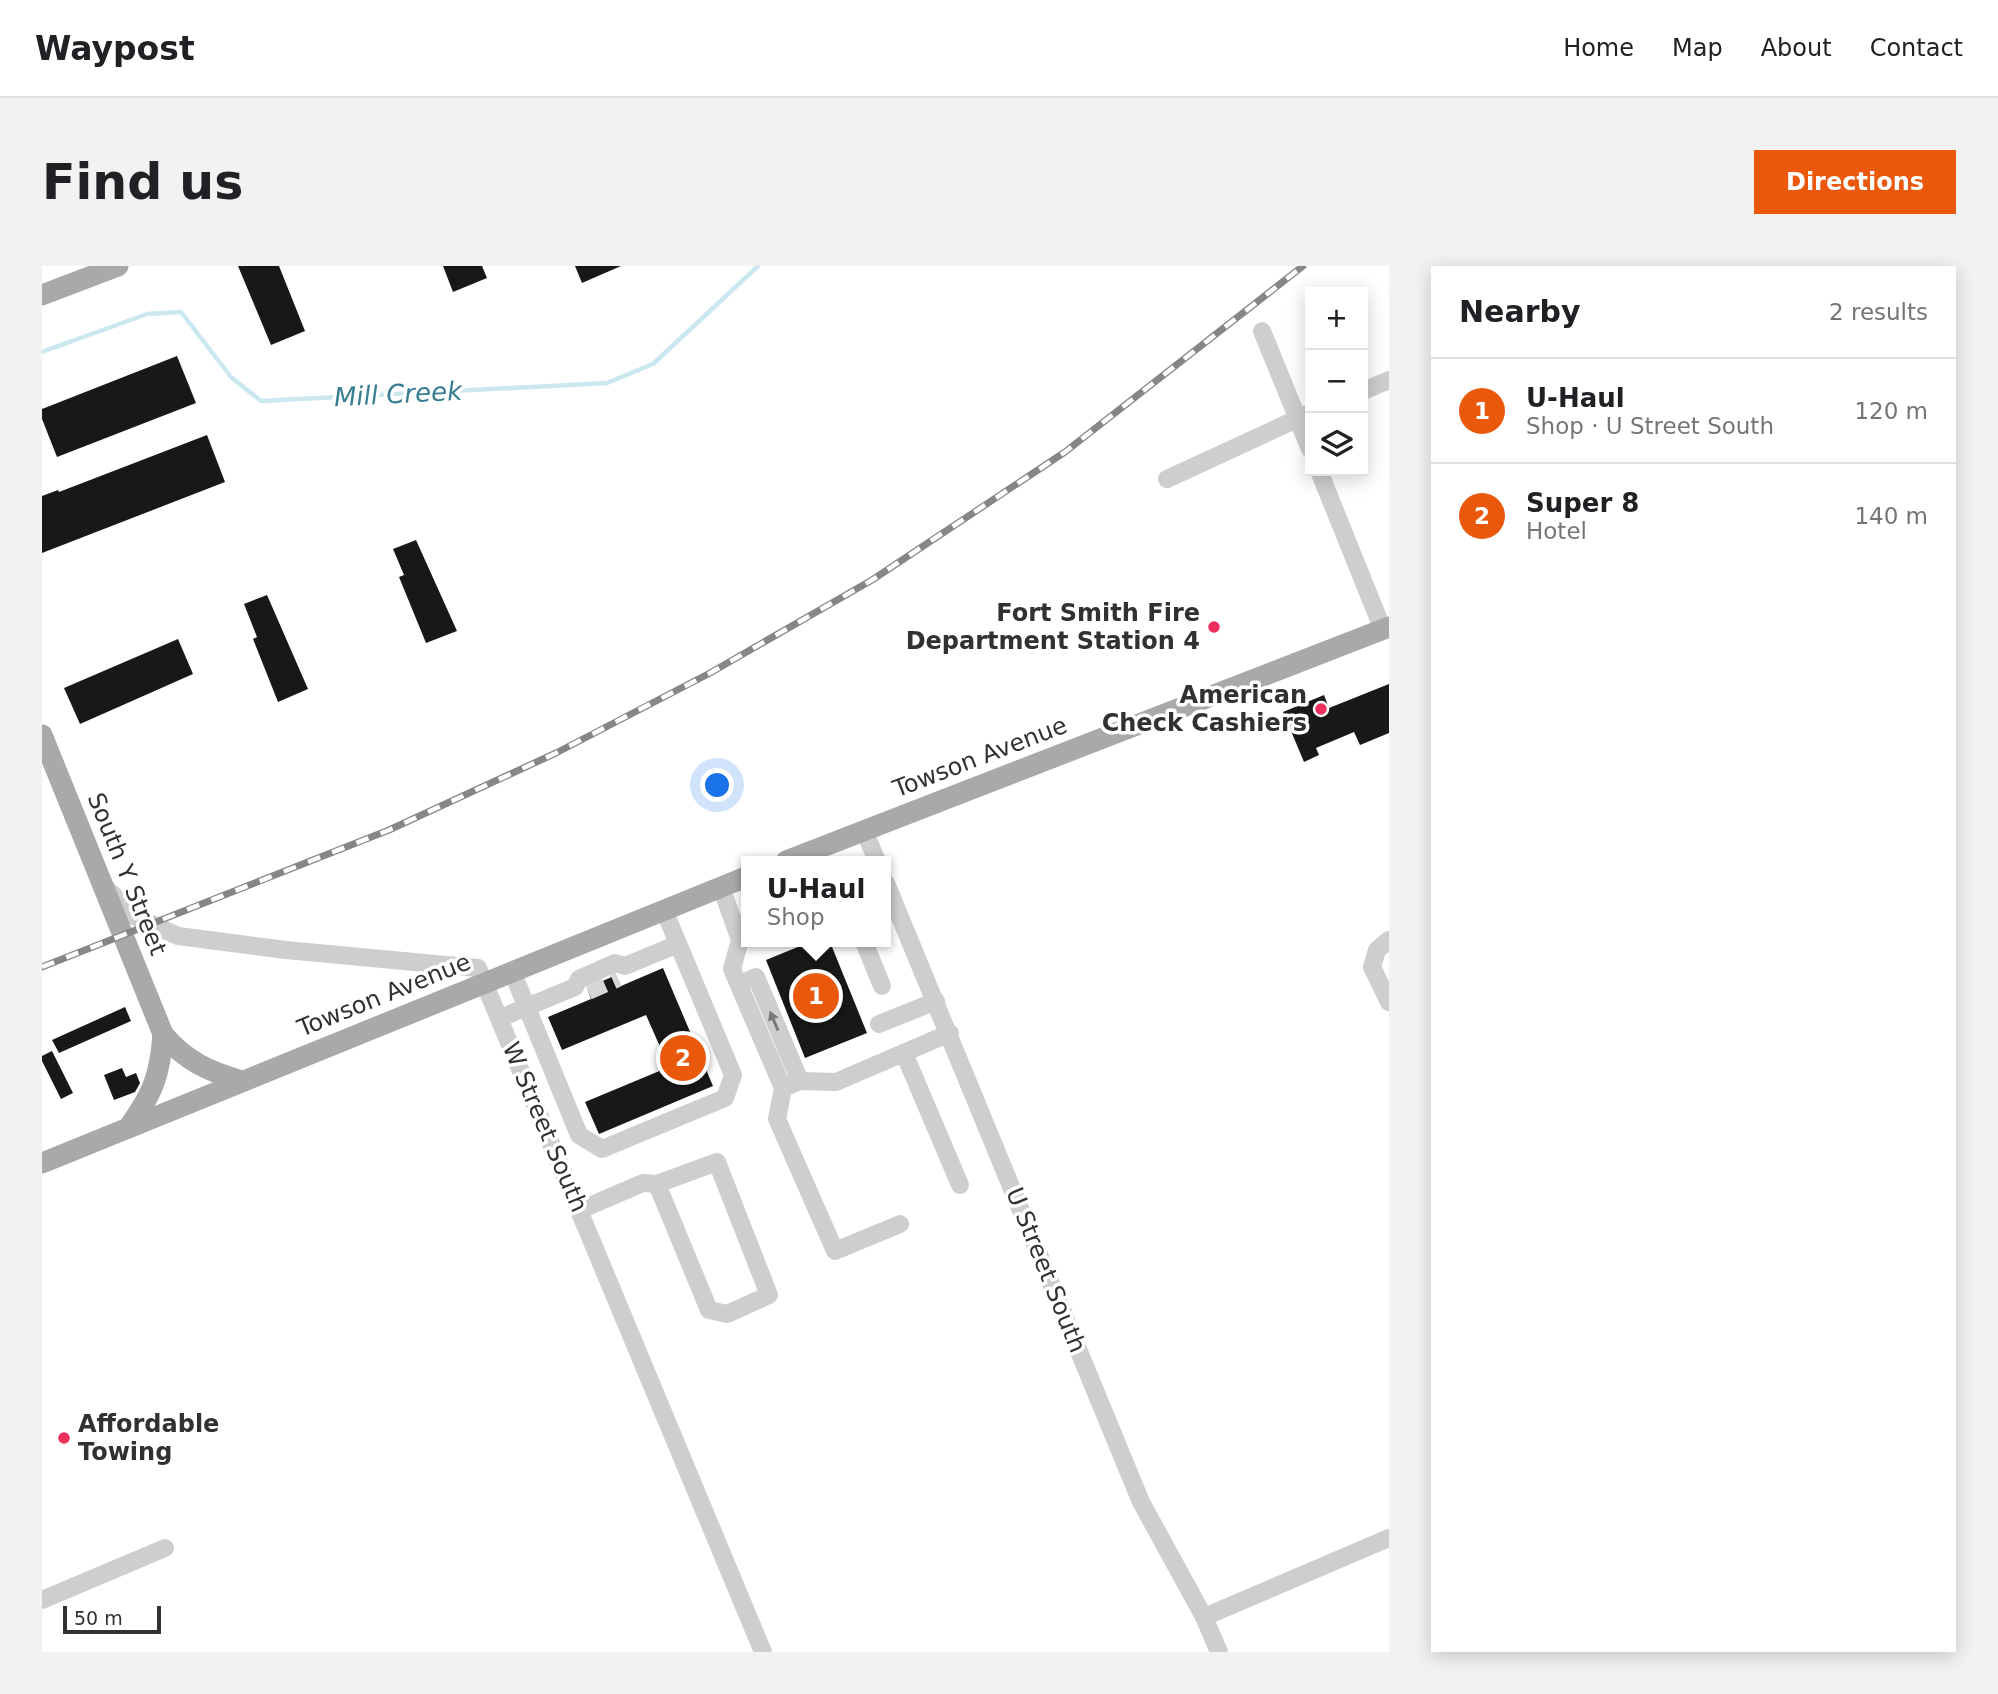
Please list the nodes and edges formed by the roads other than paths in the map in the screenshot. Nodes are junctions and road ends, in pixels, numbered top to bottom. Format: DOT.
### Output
graph roads {
  1 [pos="118,266"];
  2 [pos="42,295"];
  3 [pos="1262,331"];
  4 [pos="1389,380"];
  5 [pos="1368,389"];
  6 [pos="1304,416"];
  7 [pos="1321,476"];
  8 [pos="1167,479"];
  9 [pos="1386,629"];
  10 [pos="42,735"];
  11 [pos="864,830"];
  12 [pos="799,856"];
  13 [pos="875,856"];
  14 [pos="741,879"];
  15 [pos="103,884"];
  16 [pos="721,887"];
  17 [pos="891,909"];
  18 [pos="664,910"];
  19 [pos="741,934"];
  20 [pos="1389,940"];
  21 [pos="678,944"];
  22 [pos="741,945"];
  23 [pos="865,947"];
  24 [pos="512,971"];
  25 [pos="484,982"];
  26 [pos="739,984"];
  27 [pos="881,986"];
  28 [pos="936,1001"];
  29 [pos="1389,1002"];
  30 [pos="526,1006"];
  31 [pos="500,1018"];
  32 [pos="879,1024"];
  33 [pos="950,1033"];
  34 [pos="163,1034"];
  35 [pos="904,1053"];
  36 [pos="242,1081"];
  37 [pos="800,1081"];
  38 [pos="783,1088"];
  39 [pos="128,1128"];
  40 [pos="42,1163"];
  41 [pos="657,1184"];
  42 [pos="960,1185"];
  43 [pos="580,1210"];
  44 [pos="900,1224"];
  45 [pos="1389,1538"];
  46 [pos="165,1548"];
  47 [pos="42,1601"];
  48 [pos="1204,1617"];
  49 [pos="763,1652"];
  50 [pos="1219,1652"];
  1 -- 2 [label="main road"];
  3 -- 6 [label="street"];
  4 -- 5 [label="street"];
  6 -- 8 [label="street"];
  7 -- 9 [label="street"];
  9 -- 11 [label="main road, Towson Avenue"];
  10 -- 15 [label="main road, South Y Street"];
  11 -- 12 [label="main road, Towson Avenue"];
  11 -- 13 [label="street"];
  14 -- 16 [label="main road, Towson Avenue"];
  15 -- 25 [label="street"];
  15 -- 34 [label="main road, South Y Street"];
  16 -- 18 [label="main road, Towson Avenue"];
  16 -- 19 [label="street"];
  17 -- 28 [label="street, U Street South"];
  18 -- 21 [label="street"];
  18 -- 24 [label="main road, Towson Avenue"];
  20 -- 29 [label="street"];
  21 -- 30 [label="street"];
  21 -- 30 [label="street"];
  22 -- 26 [label="street"];
  23 -- 27 [label="street"];
  24 -- 25 [label="main road, Towson Avenue"];
  24 -- 30 [label="street"];
  25 -- 31 [label="street, W Street South"];
  25 -- 36 [label="main road, Towson Avenue"];
  37 -- 26 [label="street, one-way"];
  26 -- 38 [label="street"];
  28 -- 32 [label="street"];
  28 -- 33 [label="street, U Street South"];
  30 -- 31 [label="street"];
  31 -- 43 [label="street, W Street South"];
  33 -- 35 [label="street"];
  33 -- 48 [label="street, U Street South"];
  34 -- 36 [label="main road, South Y Street"];
  34 -- 39 [label="main road, South Y Street"];
  35 -- 37 [label="street"];
  35 -- 42 [label="street"];
  36 -- 39 [label="main road, Towson Avenue"];
  37 -- 38 [label="street"];
  38 -- 44 [label="street"];
  39 -- 40 [label="main road, Towson Avenue"];
  41 -- 41 [label="street"];
  41 -- 43 [label="street"];
  43 -- 49 [label="street, W Street South"];
  45 -- 48 [label="street"];
  46 -- 47 [label="street"];
  48 -- 50 [label="street, U Street South"];
}
